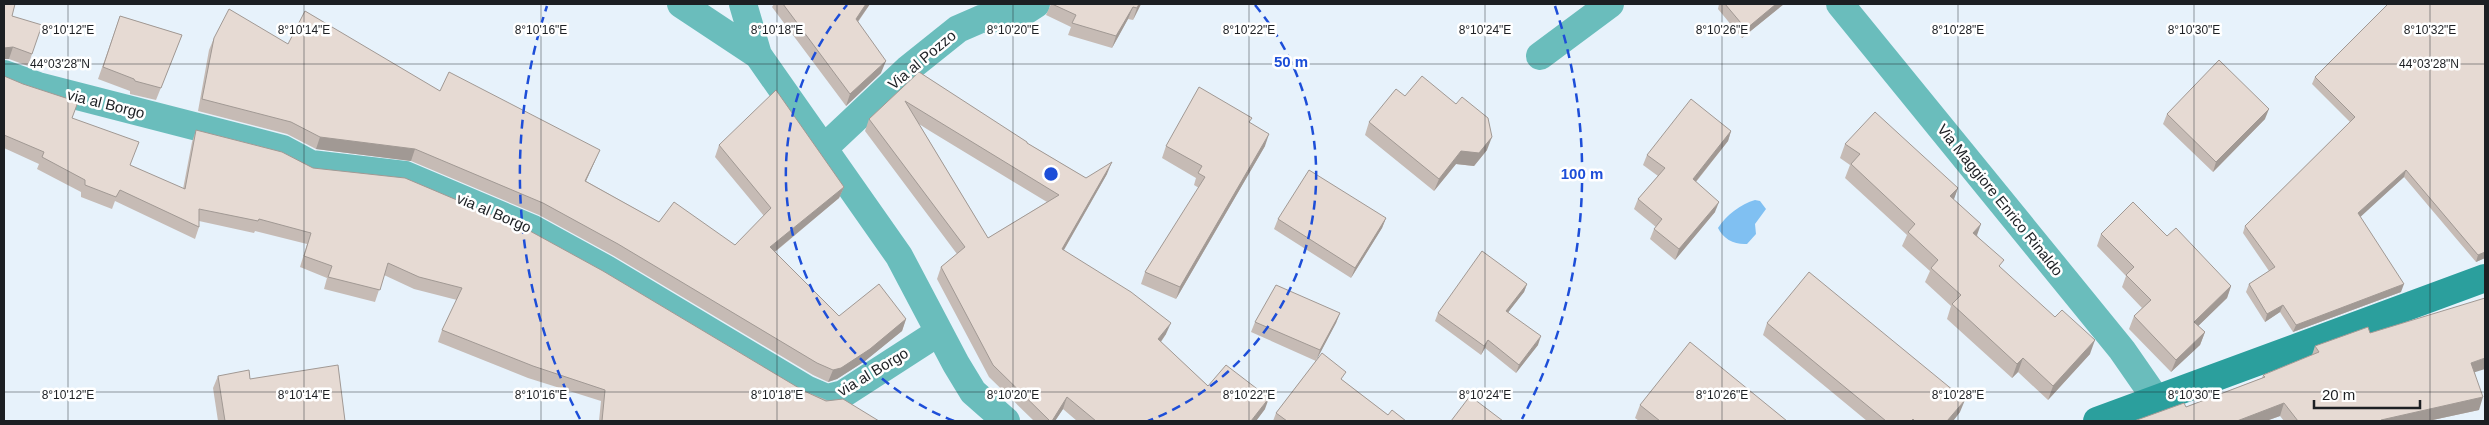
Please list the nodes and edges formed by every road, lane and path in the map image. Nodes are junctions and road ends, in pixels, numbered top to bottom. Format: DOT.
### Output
graph roads {
  1 [pos="681,4"];
  2 [pos="743,4"];
  3 [pos="1036,4"];
  4 [pos="1610,4"];
  5 [pos="1840,4"];
  6 [pos="758,54"];
  7 [pos="1540,56"];
  8 [pos="4,74"];
  9 [pos="824,148"];
  10 [pos="2485,278"];
  11 [pos="938,332"];
  12 [pos="2156,399"];
  13 [pos="977,410"];
  14 [pos="1006,421"];
  15 [pos="2097,421"];
  1 -- 6 [label="street"];
  2 -- 6 [label="street"];
  3 -- 9 [label="street, Via al Pozzo"];
  4 -- 7 [label="street"];
  5 -- 12 [label="street, Via Maggiore Enrico Rinaldo"];
  6 -- 9 [label="street"];
  8 -- 11 [label="street, via al Borgo"];
  9 -- 11 [label="street"];
  10 -- 12 [label="main road"];
  11 -- 13 [label="street"];
  12 -- 15 [label="main road"];
  13 -- 14 [label="street"];
}
